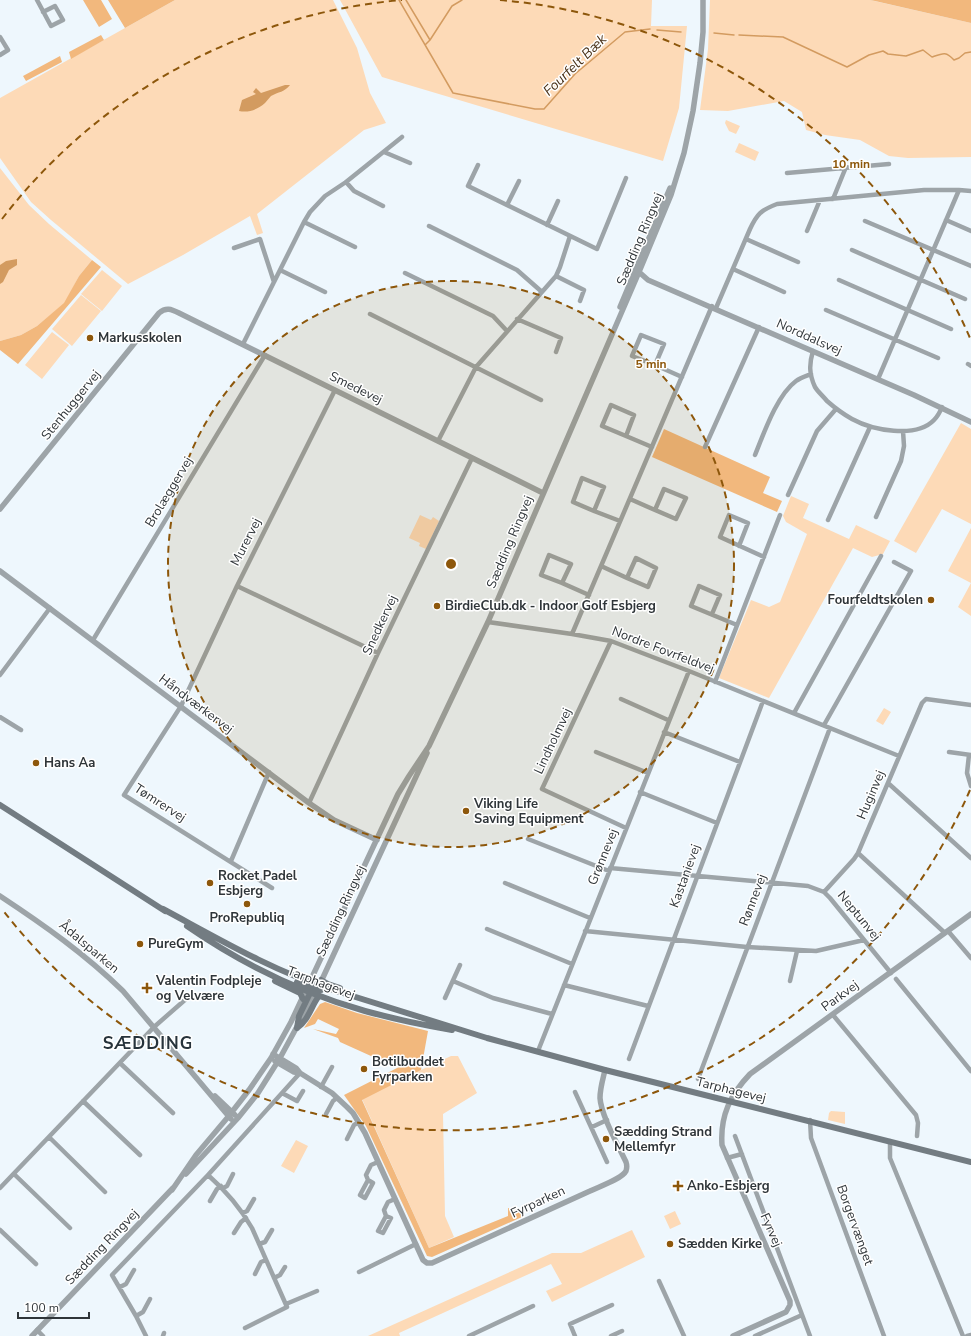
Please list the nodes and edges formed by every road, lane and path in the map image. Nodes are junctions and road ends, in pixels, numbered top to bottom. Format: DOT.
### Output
graph roads {
  1 [pos="37,0"];
  2 [pos="703,0"];
  3 [pos="43,12"];
  4 [pos="0,37"];
  5 [pos="0,55"];
  6 [pos="402,137"];
  7 [pos="687,139"];
  8 [pos="384,152"];
  9 [pos="410,163"];
  10 [pos="889,164"];
  11 [pos="478,166"];
  12 [pos="846,168"];
  13 [pos="787,173"];
  14 [pos="626,178"];
  15 [pos="520,181"];
  16 [pos="346,182"];
  17 [pos="959,190"];
  18 [pos="971,191"];
  19 [pos="833,199"];
  20 [pos="820,200"];
  21 [pos="558,202"];
  22 [pos="507,205"];
  23 [pos="383,206"];
  24 [pos="866,220"];
  25 [pos="946,220"];
  26 [pos="304,222"];
  27 [pos="547,225"];
  28 [pos="429,226"];
  29 [pos="654,227"];
  30 [pos="807,231"];
  31 [pos="971,231"];
  32 [pos="570,236"];
  33 [pos="746,239"];
  34 [pos="355,247"];
  35 [pos="234,248"];
  36 [pos="852,250"];
  37 [pos="933,250"];
  38 [pos="798,262"];
  39 [pos="971,266"];
  40 [pos="733,269"];
  41 [pos="280,270"];
  42 [pos="406,273"];
  43 [pos="556,276"];
  44 [pos="642,277"];
  45 [pos="921,279"];
  46 [pos="840,280"];
  47 [pos="274,282"];
  48 [pos="324,292"];
  49 [pos="542,292"];
  50 [pos="784,292"];
  51 [pos="965,299"];
  52 [pos="580,301"];
  53 [pos="714,307"];
  54 [pos="826,310"];
  55 [pos="908,310"];
  56 [pos="159,313"];
  57 [pos="370,314"];
  58 [pos="518,319"];
  59 [pos="759,327"];
  60 [pos="951,328"];
  61 [pos="507,331"];
  62 [pos="895,340"];
  63 [pos="243,344"];
  64 [pos="607,345"];
  65 [pos="813,351"];
  66 [pos="556,352"];
  67 [pos="265,355"];
  68 [pos="938,358"];
  69 [pos="655,365"];
  70 [pos="476,367"];
  71 [pos="811,374"];
  72 [pos="682,377"];
  73 [pos="878,379"];
  74 [pos="335,390"];
  75 [pos="541,400"];
  76 [pos="942,407"];
  77 [pos="836,409"];
  78 [pos="971,422"];
  79 [pos="870,427"];
  80 [pos="903,431"];
  81 [pos="626,436"];
  82 [pos="438,441"];
  83 [pos="652,447"];
  84 [pos="705,448"];
  85 [pos="755,455"];
  86 [pos="472,458"];
  87 [pos="543,493"];
  88 [pos="788,495"];
  89 [pos="630,499"];
  90 [pos="0,509"];
  91 [pos="655,510"];
  92 [pos="594,511"];
  93 [pos="780,515"];
  94 [pos="876,517"];
  95 [pos="828,520"];
  96 [pos="620,521"];
  97 [pos="738,546"];
  98 [pos="764,556"];
  99 [pos="882,556"];
  100 [pos="894,562"];
  101 [pos="601,566"];
  102 [pos="0,571"];
  103 [pos="627,578"];
  104 [pos="562,583"];
  105 [pos="237,586"];
  106 [pos="589,595"];
  107 [pos="50,608"];
  108 [pos="712,614"];
  109 [pos="488,622"];
  110 [pos="737,625"];
  111 [pos="572,634"];
  112 [pos="93,640"];
  113 [pos="612,641"];
  114 [pos="378,653"];
  115 [pos="689,670"];
  116 [pos="0,675"];
  117 [pos="715,682"];
  118 [pos="621,699"];
  119 [pos="763,701"];
  120 [pos="971,705"];
  121 [pos="181,706"];
  122 [pos="794,713"];
  123 [pos="0,716"];
  124 [pos="668,720"];
  125 [pos="824,725"];
  126 [pos="830,728"];
  127 [pos="21,730"];
  128 [pos="664,732"];
  129 [pos="429,746"];
  130 [pos="596,752"];
  131 [pos="949,752"];
  132 [pos="970,755"];
  133 [pos="899,756"];
  134 [pos="740,762"];
  135 [pos="269,772"];
  136 [pos="648,773"];
  137 [pos="888,783"];
  138 [pos="971,786"];
  139 [pos="640,792"];
  140 [pos="309,803"];
  141 [pos="0,805"];
  142 [pos="717,823"];
  143 [pos="626,828"];
  144 [pos="528,839"];
  145 [pos="377,840"];
  146 [pos="385,844"];
  147 [pos="858,853"];
  148 [pos="970,855"];
  149 [pos="231,861"];
  150 [pos="609,870"];
  151 [pos="697,876"];
  152 [pos="505,883"];
  153 [pos="771,883"];
  154 [pos="272,888"];
  155 [pos="824,892"];
  156 [pos="0,896"];
  157 [pos="162,909"];
  158 [pos="971,914"];
  159 [pos="590,918"];
  160 [pos="487,929"];
  161 [pos="585,931"];
  162 [pos="946,932"];
  163 [pos="673,939"];
  164 [pos="864,940"];
  165 [pos="747,947"];
  166 [pos="797,951"];
  167 [pos="971,958"];
  168 [pos="572,964"];
  169 [pos="460,965"];
  170 [pos="255,967"];
  171 [pos="891,973"];
  172 [pos="896,980"];
  173 [pos="453,981"];
  174 [pos="790,981"];
  175 [pos="564,985"];
  176 [pos="314,988"];
  177 [pos="445,998"];
  178 [pos="186,999"];
  179 [pos="303,999"];
  180 [pos="368,1001"];
  181 [pos="648,1006"];
  182 [pos="552,1014"];
  183 [pos="833,1015"];
  184 [pos="154,1027"];
  185 [pos="297,1028"];
  186 [pos="487,1038"];
  187 [pos="538,1051"];
  188 [pos="272,1056"];
  189 [pos="629,1059"];
  190 [pos="279,1060"];
  191 [pos="120,1062"];
  192 [pos="332,1067"];
  193 [pos="605,1070"];
  194 [pos="971,1071"];
  195 [pos="300,1073"];
  196 [pos="698,1079"];
  197 [pos="322,1087"];
  198 [pos="303,1091"];
  199 [pos="575,1092"];
  200 [pos="282,1093"];
  201 [pos="337,1098"];
  202 [pos="84,1101"];
  203 [pos="729,1102"];
  204 [pos="173,1113"];
  205 [pos="326,1114"];
  206 [pos="230,1115"];
  207 [pos="236,1120"];
  208 [pos="607,1120"];
  209 [pos="810,1120"];
  210 [pos="359,1122"];
  211 [pos="592,1128"];
  212 [pos="735,1136"];
  213 [pos="917,1136"];
  214 [pos="49,1137"];
  215 [pos="347,1139"];
  216 [pos="890,1141"];
  217 [pos="742,1154"];
  218 [pos="140,1155"];
  219 [pos="727,1158"];
  220 [pos="378,1162"];
  221 [pos="607,1162"];
  222 [pos="971,1162"];
  223 [pos="14,1174"];
  224 [pos="233,1174"];
  225 [pos="208,1175"];
  226 [pos="368,1180"];
  227 [pos="222,1187"];
  228 [pos="0,1188"];
  229 [pos="172,1190"];
  230 [pos="105,1192"];
  231 [pos="254,1199"];
  232 [pos="395,1199"];
  233 [pos="210,1201"];
  234 [pos="243,1213"];
  235 [pos="386,1216"];
  236 [pos="246,1218"];
  237 [pos="70,1228"];
  238 [pos="0,1230"];
  239 [pos="272,1230"];
  240 [pos="234,1233"];
  241 [pos="259,1244"];
  242 [pos="416,1244"];
  243 [pos="266,1260"];
  244 [pos="36,1264"];
  245 [pos="285,1267"];
  246 [pos="134,1270"];
  247 [pos="359,1272"];
  248 [pos="255,1274"];
  249 [pos="274,1278"];
  250 [pos="659,1281"];
  251 [pos="120,1287"];
  252 [pos="317,1291"];
  253 [pos="150,1299"];
  254 [pos="286,1304"];
  255 [pos="612,1305"];
  256 [pos="533,1306"];
  257 [pos="802,1315"];
  258 [pos="136,1316"];
  259 [pos="246,1328"];
  260 [pos="37,1330"];
  261 [pos="622,1331"];
  262 [pos="971,1335"];
  263 [pos="32,1336"];
  264 [pos="43,1336"];
  265 [pos="146,1336"];
  266 [pos="469,1336"];
  267 [pos="575,1336"];
  268 [pos="611,1336"];
  269 [pos="684,1336"];
  270 [pos="733,1336"];
  271 [pos="755,1336"];
  272 [pos="810,1336"];
  273 [pos="884,1336"];
  274 [pos="963,1336"];
  275 [pos="967,1336"];
  1 -- 3 [label="street"];
  2 -- 7 [label="street, Sædding Ringvej"];
  3 -- 3 [label="street"];
  4 -- 5 [label="street"];
  6 -- 8 [label="street"];
  7 -- 29 [label="street, Sædding Ringvej"];
  7 -- 44 [label="street, Sædding Ringvej"];
  8 -- 9 [label="street"];
  8 -- 16 [label="street"];
  10 -- 12 [label="street"];
  11 -- 22 [label="street"];
  12 -- 13 [label="street"];
  12 -- 19 [label="street"];
  14 -- 32 [label="street"];
  15 -- 22 [label="street"];
  16 -- 23 [label="street"];
  16 -- 26 [label="street"];
  17 -- 18 [label="street"];
  17 -- 19 [label="street"];
  17 -- 25 [label="street"];
  19 -- 20 [label="street"];
  20 -- 30 [label="street"];
  20 -- 33 [label="street"];
  21 -- 27 [label="street"];
  22 -- 27 [label="street"];
  24 -- 37 [label="street"];
  25 -- 31 [label="street"];
  25 -- 37 [label="street"];
  26 -- 34 [label="street"];
  26 -- 41 [label="street"];
  27 -- 32 [label="street"];
  28 -- 49 [label="street"];
  29 -- 44 [label="street"];
  29 -- 64 [label="street, Sædding Ringvej"];
  32 -- 43 [label="street"];
  33 -- 38 [label="street"];
  33 -- 40 [label="street"];
  35 -- 47 [label="street"];
  36 -- 45 [label="street"];
  37 -- 39 [label="street"];
  37 -- 45 [label="street"];
  40 -- 50 [label="street"];
  40 -- 53 [label="street"];
  41 -- 47 [label="street"];
  41 -- 48 [label="street"];
  42 -- 61 [label="street"];
  43 -- 49 [label="street"];
  43 -- 52 [label="street"];
  44 -- 53 [label="street, Norddalsvej"];
  44 -- 64 [label="street, Sædding Ringvej"];
  45 -- 51 [label="street"];
  45 -- 55 [label="street"];
  46 -- 55 [label="street"];
  47 -- 63 [label="street"];
  49 -- 58 [label="street"];
  53 -- 59 [label="street, Norddalsvej"];
  53 -- 72 [label="street"];
  54 -- 62 [label="street"];
  55 -- 60 [label="street"];
  55 -- 62 [label="street"];
  56 -- 63 [label="street, Smedevej"];
  56 -- 90 [label="street, Stenhuggervej"];
  57 -- 70 [label="street"];
  58 -- 61 [label="street"];
  58 -- 66 [label="street"];
  59 -- 65 [label="street, Norddalsvej"];
  59 -- 84 [label="street"];
  61 -- 70 [label="street"];
  62 -- 68 [label="street"];
  62 -- 73 [label="street"];
  63 -- 67 [label="street, Smedevej"];
  64 -- 87 [label="street, Sædding Ringvej"];
  65 -- 71 [label="street"];
  65 -- 73 [label="street, Norddalsvej"];
  67 -- 74 [label="street, Smedevej"];
  67 -- 112 [label="street, Brolæggervej"];
  69 -- 69 [label="street"];
  69 -- 72 [label="street"];
  70 -- 75 [label="street"];
  70 -- 82 [label="street"];
  71 -- 77 [label="street"];
  71 -- 85 [label="street"];
  72 -- 83 [label="street"];
  73 -- 76 [label="street, Norddalsvej"];
  74 -- 82 [label="street, Smedevej"];
  74 -- 105 [label="street, Murervej"];
  76 -- 78 [label="street, Norddalsvej"];
  76 -- 80 [label="street"];
  77 -- 79 [label="street"];
  77 -- 88 [label="street"];
  79 -- 80 [label="street"];
  79 -- 95 [label="street"];
  80 -- 94 [label="street"];
  81 -- 81 [label="street"];
  81 -- 83 [label="street"];
  82 -- 86 [label="street, Smedevej"];
  83 -- 89 [label="street"];
  86 -- 87 [label="street, Smedevej"];
  86 -- 114 [label="street, Snedkervej"];
  87 -- 109 [label="street, Sædding Ringvej"];
  89 -- 91 [label="street"];
  89 -- 96 [label="street"];
  91 -- 91 [label="street"];
  92 -- 92 [label="street"];
  92 -- 96 [label="street"];
  93 -- 98 [label="street"];
  96 -- 101 [label="street"];
  97 -- 97 [label="street"];
  97 -- 98 [label="street"];
  98 -- 110 [label="street"];
  99 -- 122 [label="street"];
  100 -- 125 [label="street"];
  101 -- 103 [label="street"];
  101 -- 106 [label="street"];
  102 -- 107 [label="street, Håndværkervej"];
  103 -- 103 [label="street"];
  104 -- 104 [label="street"];
  104 -- 106 [label="street"];
  105 -- 114 [label="street"];
  105 -- 121 [label="street, Murervej"];
  106 -- 111 [label="street"];
  107 -- 112 [label="street, Håndværkervej"];
  107 -- 116 [label="street"];
  108 -- 108 [label="street"];
  108 -- 110 [label="street"];
  109 -- 111 [label="street, Nordre Fovrfeldvej"];
  109 -- 129 [label="street, Sædding Ringvej"];
  110 -- 117 [label="street"];
  111 -- 113 [label="street, Nordre Fovrfeldvej"];
  112 -- 121 [label="street, Håndværkervej"];
  113 -- 115 [label="street, Nordre Fovrfeldvej"];
  113 -- 143 [label="street, Lindholmvej"];
  114 -- 140 [label="street, Snedkervej"];
  115 -- 117 [label="street, Nordre Fovrfeldvej"];
  115 -- 124 [label="street, Grønnevej"];
  117 -- 119 [label="street, Nordre Fovrfeldvej"];
  118 -- 124 [label="street"];
  119 -- 122 [label="street, Nordre Fovrfeldvej"];
  119 -- 134 [label="street, Kastanievej"];
  120 -- 133 [label="street, Huginvej"];
  121 -- 135 [label="street, Håndværkervej"];
  121 -- 149 [label="street, Tømrervej"];
  122 -- 125 [label="street, Nordre Fovrfeldvej"];
  123 -- 127 [label="street"];
  124 -- 128 [label="street, Grønnevej"];
  125 -- 126 [label="street, Nordre Fovrfeldvej"];
  126 -- 133 [label="street, Nordre Fovrfeldvej"];
  126 -- 153 [label="street, Rønnevej"];
  128 -- 134 [label="street"];
  128 -- 136 [label="street, Grønnevej"];
  129 -- 145 [label="street, Sædding Ringvej"];
  129 -- 146 [label="street, Sædding Ringvej"];
  130 -- 136 [label="street"];
  131 -- 132 [label="street"];
  132 -- 138 [label="street"];
  133 -- 137 [label="street, Huginvej"];
  134 -- 142 [label="street, Kastanievej"];
  135 -- 140 [label="street, Håndværkervej"];
  135 -- 149 [label="street"];
  136 -- 139 [label="street, Grønnevej"];
  137 -- 147 [label="street, Huginvej"];
  137 -- 148 [label="street"];
  139 -- 142 [label="street"];
  139 -- 143 [label="street, Grønnevej"];
  140 -- 145 [label="street, Håndværkervej"];
  141 -- 157 [label="main road, Tarphagevej"];
  142 -- 151 [label="street, Kastanievej"];
  143 -- 150 [label="street, Grønnevej"];
  144 -- 150 [label="street, Neptunvej"];
  145 -- 146 [label="street, Håndværkervej"];
  145 -- 176 [label="street, Sædding Ringvej"];
  146 -- 176 [label="street, Sædding Ringvej"];
  147 -- 155 [label="street, Huginvej"];
  147 -- 162 [label="street"];
  149 -- 154 [label="street, Tømrervej"];
  150 -- 151 [label="street, Neptunvej"];
  150 -- 159 [label="street, Grønnevej"];
  151 -- 153 [label="street, Neptunvej"];
  151 -- 163 [label="street, Kastanievej"];
  152 -- 159 [label="street"];
  153 -- 155 [label="street, Neptunvej"];
  153 -- 165 [label="street, Rønnevej"];
  155 -- 164 [label="street, Neptunvej"];
  156 -- 184 [label="street, Ådalsparken"];
  157 -- 170 [label="main road, Tarphagevej"];
  157 -- 176 [label="main road, Tarphagevej"];
  158 -- 162 [label="street, Parkvej"];
  159 -- 161 [label="street, Grønnevej"];
  160 -- 168 [label="street"];
  161 -- 163 [label="street"];
  161 -- 168 [label="street, Grønnevej"];
  162 -- 167 [label="street"];
  162 -- 171 [label="street, Parkvej"];
  163 -- 165 [label="street"];
  163 -- 181 [label="street, Kastanievej"];
  164 -- 166 [label="street"];
  164 -- 171 [label="street, Neptunvej"];
  165 -- 166 [label="street"];
  165 -- 196 [label="street, Rønnevej"];
  166 -- 174 [label="street"];
  168 -- 175 [label="street, Grønnevej"];
  169 -- 173 [label="street"];
  170 -- 176 [label="main road, Tarphagevej"];
  170 -- 179 [label="main road"];
  171 -- 183 [label="street, Parkvej"];
  172 -- 194 [label="street"];
  173 -- 177 [label="street"];
  173 -- 182 [label="street"];
  175 -- 181 [label="street"];
  175 -- 182 [label="street, Grønnevej"];
  176 -- 179 [label="street, Sædding Ringvej"];
  176 -- 180 [label="main road"];
  176 -- 180 [label="main road"];
  176 -- 185 [label="main road"];
  176 -- 186 [label="main road, Tarphagevej"];
  178 -- 184 [label="street"];
  179 -- 188 [label="street, Sædding Ringvej"];
  180 -- 186 [label="main road, Tarphagevej"];
  181 -- 189 [label="street, Kastanievej"];
  182 -- 187 [label="street, Grønnevej"];
  183 -- 203 [label="street, Parkvej"];
  183 -- 213 [label="street"];
  184 -- 191 [label="street"];
  184 -- 206 [label="street, Ådalsparken"];
  185 -- 190 [label="street, Sædding Ringvej"];
  186 -- 187 [label="main road, Tarphagevej"];
  187 -- 193 [label="main road, Tarphagevej"];
  188 -- 190 [label="street, Fyrparken"];
  188 -- 206 [label="street, Sædding Ringvej"];
  190 -- 195 [label="street, Fyrparken"];
  190 -- 207 [label="street, Sædding Ringvej"];
  191 -- 202 [label="street"];
  191 -- 204 [label="street"];
  192 -- 197 [label="street"];
  193 -- 203 [label="main road, Tarphagevej"];
  193 -- 208 [label="street, Fyrparken"];
  195 -- 197 [label="street, Fyrparken"];
  195 -- 200 [label="street"];
  197 -- 201 [label="street, Fyrparken"];
  198 -- 200 [label="street"];
  199 -- 211 [label="street"];
  200 -- 225 [label="street"];
  201 -- 205 [label="street"];
  201 -- 210 [label="street, Fyrparken"];
  202 -- 214 [label="street"];
  202 -- 218 [label="street"];
  203 -- 209 [label="main road, Tarphagevej"];
  203 -- 219 [label="street, Fyrvej"];
  206 -- 207 [label="street, Ådalsparken"];
  206 -- 229 [label="street, Sædding Ringvej"];
  207 -- 229 [label="street, Sædding Ringvej"];
  208 -- 211 [label="street"];
  208 -- 242 [label="street, Fyrparken"];
  209 -- 216 [label="main road, Tarphagevej"];
  209 -- 273 [label="street, Borgervænget"];
  210 -- 215 [label="street"];
  210 -- 220 [label="street, Fyrparken"];
  211 -- 221 [label="street"];
  212 -- 217 [label="street"];
  214 -- 223 [label="street"];
  214 -- 230 [label="street"];
  216 -- 222 [label="main road, Tarphagevej"];
  216 -- 274 [label="street"];
  217 -- 219 [label="street"];
  217 -- 257 [label="street"];
  219 -- 270 [label="street, Fyrvej"];
  220 -- 226 [label="street"];
  220 -- 232 [label="street, Fyrparken"];
  223 -- 228 [label="street"];
  223 -- 237 [label="street"];
  224 -- 227 [label="street"];
  225 -- 227 [label="street"];
  225 -- 251 [label="street"];
  227 -- 233 [label="street"];
  227 -- 234 [label="street"];
  229 -- 260 [label="street, Sædding Ringvej"];
  231 -- 234 [label="street"];
  232 -- 235 [label="street"];
  232 -- 242 [label="street, Fyrparken"];
  234 -- 236 [label="street"];
  236 -- 240 [label="street"];
  236 -- 241 [label="street"];
  238 -- 244 [label="street"];
  239 -- 241 [label="street"];
  241 -- 243 [label="street"];
  242 -- 247 [label="street"];
  243 -- 248 [label="street"];
  243 -- 249 [label="street"];
  245 -- 249 [label="street"];
  246 -- 251 [label="street"];
  249 -- 254 [label="street"];
  250 -- 269 [label="street"];
  251 -- 258 [label="street"];
  252 -- 254 [label="street"];
  253 -- 258 [label="street"];
  254 -- 259 [label="street"];
  255 -- 267 [label="street"];
  256 -- 266 [label="street"];
  257 -- 271 [label="street"];
  257 -- 272 [label="street"];
  258 -- 265 [label="street"];
  260 -- 263 [label="street, Sædding Ringvej"];
  260 -- 264 [label="street"];
  261 -- 268 [label="street"];
  262 -- 275 [label="street"];
}
